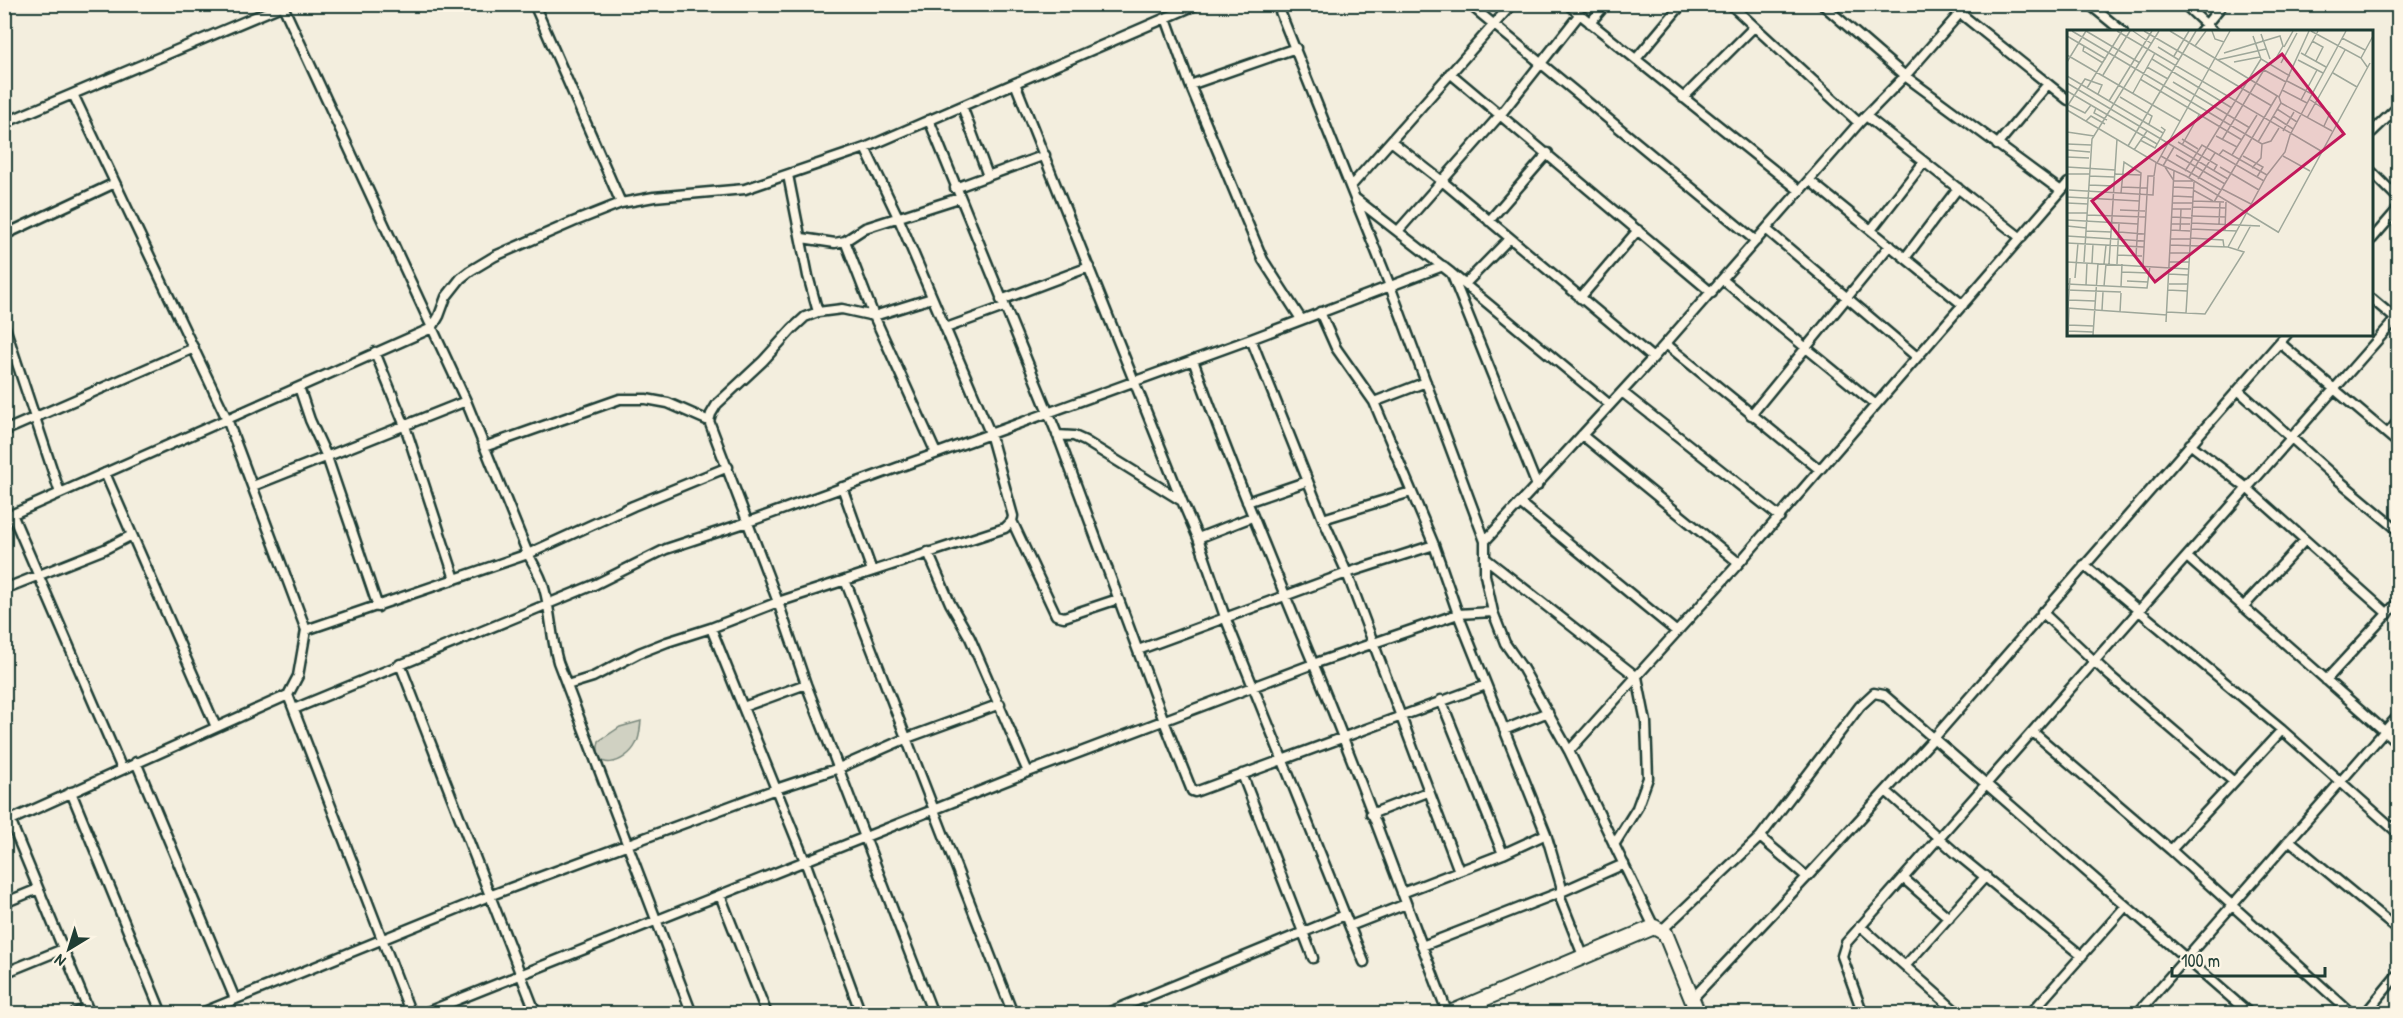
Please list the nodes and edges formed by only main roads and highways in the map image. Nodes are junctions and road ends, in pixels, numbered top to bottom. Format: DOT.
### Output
graph roads {
  1 [pos="1695,1007"];
  2 [pos="1448,1014"];
  1 -- 2 [label="main road"];
}
